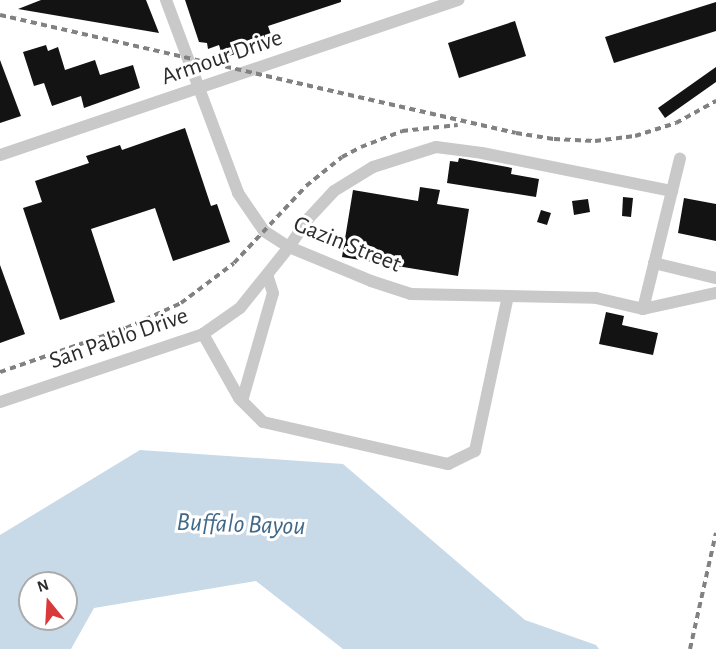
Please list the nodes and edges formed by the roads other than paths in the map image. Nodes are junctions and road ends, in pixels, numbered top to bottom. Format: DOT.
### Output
graph roads {
  1 [pos="166,0"];
  2 [pos="458,0"];
  3 [pos="200,88"];
  4 [pos="0,155"];
  5 [pos="680,158"];
  6 [pos="672,191"];
  7 [pos="290,247"];
  8 [pos="654,263"];
  9 [pos="267,275"];
  10 [pos="716,278"];
  11 [pos="716,293"];
  12 [pos="508,296"];
  13 [pos="643,309"];
  14 [pos="204,334"];
  15 [pos="0,402"];
  16 [pos="242,402"];
  1 -- 3 [label="street, Gazin Street"];
  2 -- 3 [label="street, Armour Drive"];
  3 -- 4 [label="street, Armour Drive"];
  3 -- 7 [label="street, Gazin Street"];
  5 -- 6 [label="street"];
  6 -- 7 [label="street, San Pablo Drive"];
  6 -- 8 [label="street"];
  7 -- 9 [label="street, San Pablo Drive"];
  7 -- 12 [label="street, Gazin Street"];
  8 -- 10 [label="street"];
  8 -- 13 [label="street"];
  9 -- 14 [label="street, San Pablo Drive"];
  9 -- 16 [label="street"];
  11 -- 13 [label="street"];
  12 -- 13 [label="street, Gazin Street"];
  12 -- 16 [label="street"];
  14 -- 15 [label="street, San Pablo Drive"];
  14 -- 16 [label="street"];
}
